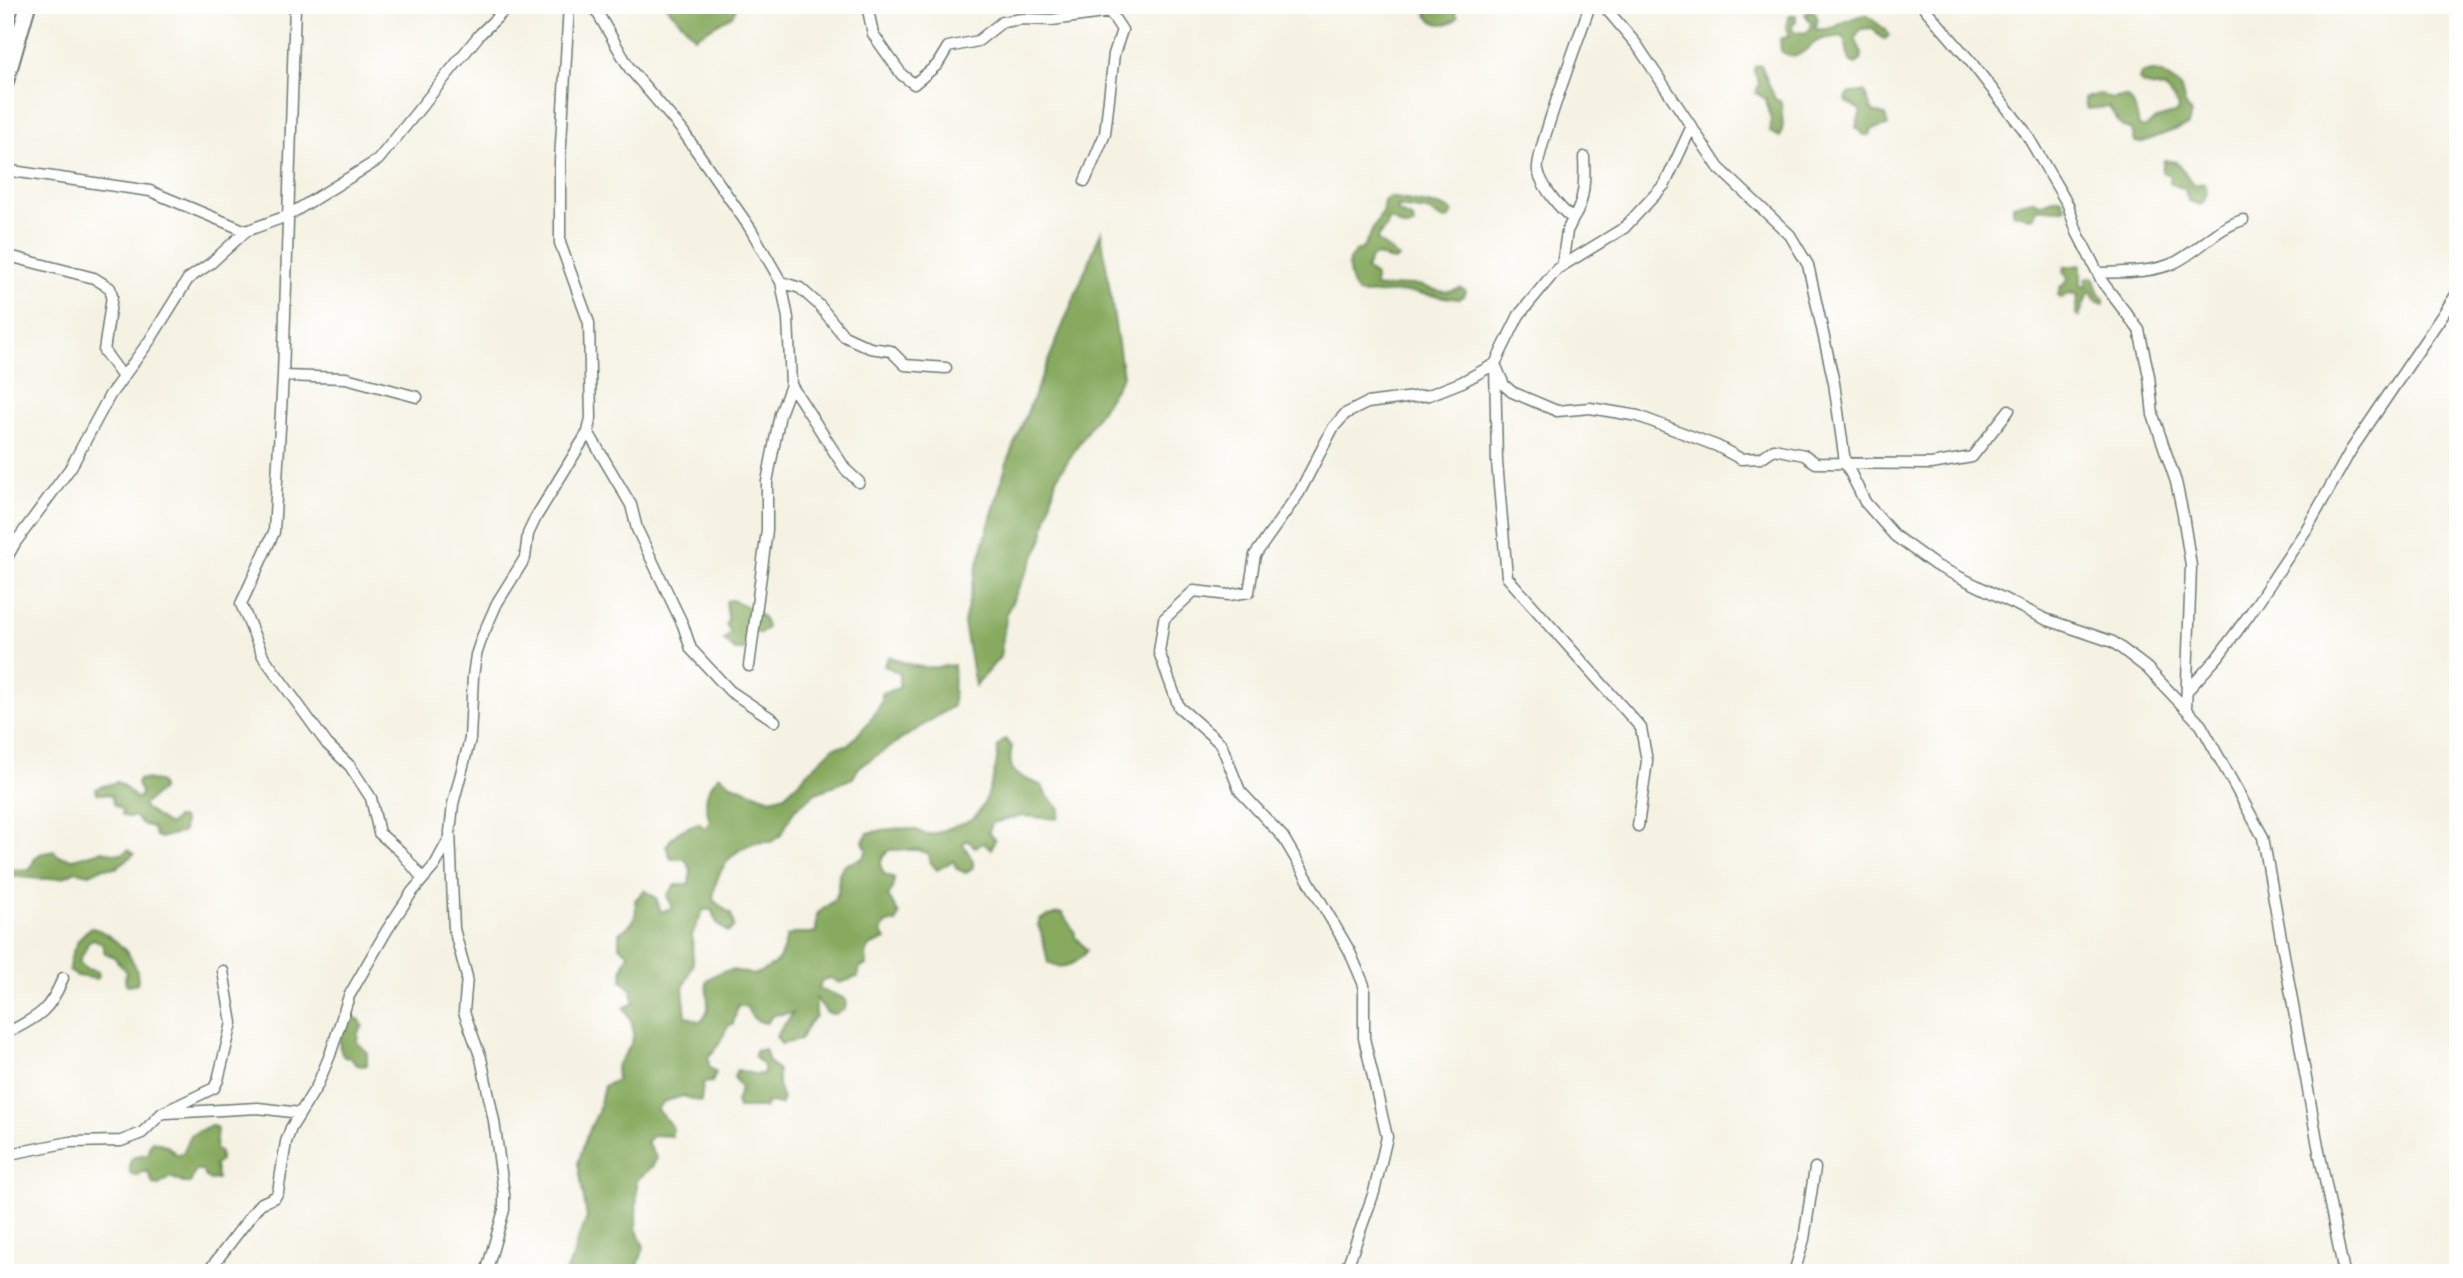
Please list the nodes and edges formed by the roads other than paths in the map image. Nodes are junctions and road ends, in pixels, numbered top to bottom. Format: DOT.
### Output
graph roads {
  1 [pos="28,5"];
  2 [pos="295,5"];
  3 [pos="510,5"];
  4 [pos="569,5"];
  5 [pos="593,5"];
  6 [pos="867,5"];
  7 [pos="1590,5"];
  8 [pos="1603,5"];
  9 [pos="1922,5"];
  10 [pos="5,85"];
  11 [pos="1691,128"];
  12 [pos="1584,157"];
  13 [pos="5,170"];
  14 [pos="1086,181"];
  15 [pos="287,216"];
  16 [pos="1573,219"];
  17 [pos="2244,219"];
  18 [pos="246,231"];
  19 [pos="5,255"];
  20 [pos="1562,266"];
  21 [pos="2098,273"];
  22 [pos="781,282"];
  23 [pos="2458,292"];
  24 [pos="1495,364"];
  25 [pos="946,369"];
  26 [pos="283,376"];
  27 [pos="123,377"];
  28 [pos="792,384"];
  29 [pos="417,397"];
  30 [pos="2009,410"];
  31 [pos="588,432"];
  32 [pos="1845,462"];
  33 [pos="859,482"];
  34 [pos="5,561"];
  35 [pos="749,666"];
  36 [pos="2186,691"];
  37 [pos="2186,709"];
  38 [pos="775,721"];
  39 [pos="1638,826"];
  40 [pos="450,832"];
  41 [pos="423,879"];
  42 [pos="223,971"];
  43 [pos="63,978"];
  44 [pos="5,1034"];
  45 [pos="162,1113"];
  46 [pos="300,1113"];
  47 [pos="5,1155"];
  48 [pos="1815,1168"];
  49 [pos="207,1273"];
  50 [pos="486,1273"];
  51 [pos="1345,1273"];
  52 [pos="1794,1273"];
  53 [pos="2344,1273"];
  1 -- 10 [label="street"];
  2 -- 15 [label="street"];
  3 -- 15 [label="street"];
  4 -- 31 [label="street"];
  5 -- 22 [label="street"];
  6 -- 14 [label="street"];
  7 -- 16 [label="street"];
  8 -- 11 [label="street"];
  9 -- 21 [label="street"];
  11 -- 20 [label="street"];
  11 -- 32 [label="street"];
  12 -- 16 [label="street"];
  13 -- 18 [label="street"];
  15 -- 18 [label="street"];
  15 -- 26 [label="street"];
  16 -- 20 [label="street"];
  17 -- 21 [label="street"];
  18 -- 27 [label="street"];
  19 -- 27 [label="street"];
  20 -- 24 [label="street"];
  21 -- 36 [label="street"];
  22 -- 25 [label="street"];
  22 -- 28 [label="street"];
  23 -- 36 [label="street"];
  24 -- 32 [label="street"];
  24 -- 39 [label="street"];
  24 -- 51 [label="street"];
  26 -- 29 [label="street"];
  26 -- 41 [label="street"];
  27 -- 34 [label="street"];
  28 -- 33 [label="street"];
  28 -- 35 [label="street"];
  30 -- 32 [label="street"];
  31 -- 38 [label="street"];
  31 -- 40 [label="street"];
  32 -- 37 [label="street"];
  36 -- 37 [label="street"];
  37 -- 53 [label="street"];
  40 -- 41 [label="street"];
  40 -- 50 [label="street"];
  41 -- 46 [label="street"];
  42 -- 45 [label="street"];
  43 -- 44 [label="street"];
  45 -- 46 [label="street"];
  45 -- 47 [label="street"];
  46 -- 49 [label="street"];
  48 -- 52 [label="street"];
}
